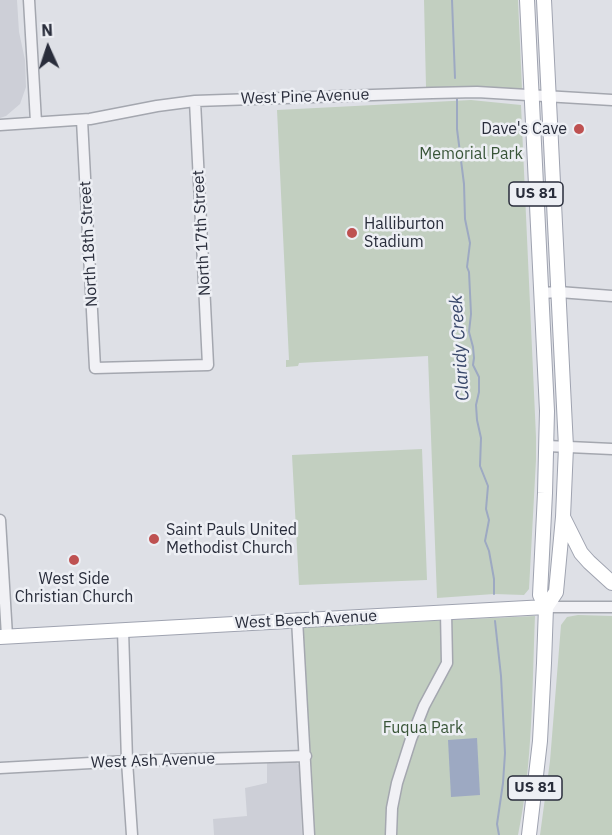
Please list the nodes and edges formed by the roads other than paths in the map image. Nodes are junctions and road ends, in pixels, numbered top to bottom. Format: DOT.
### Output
graph roads {
  1 [pos="29,0"];
  2 [pos="527,0"];
  3 [pos="544,0"];
  4 [pos="532,96"];
  5 [pos="549,97"];
  6 [pos="612,100"];
  7 [pos="195,101"];
  8 [pos="82,120"];
  9 [pos="36,122"];
  10 [pos="0,125"];
  11 [pos="559,292"];
  12 [pos="541,293"];
  13 [pos="612,296"];
  14 [pos="95,369"];
  15 [pos="547,446"];
  16 [pos="566,447"];
  17 [pos="612,449"];
  18 [pos="563,517"];
  19 [pos="0,520"];
  20 [pos="612,583"];
  21 [pos="543,601"];
  22 [pos="612,607"];
  23 [pos="446,612"];
  24 [pos="297,619"];
  25 [pos="123,630"];
  26 [pos="3,637"];
  27 [pos="306,756"];
  28 [pos="127,761"];
  29 [pos="0,768"];
  30 [pos="132,835"];
  31 [pos="309,835"];
  32 [pos="391,835"];
  33 [pos="529,835"];
  1 -- 9 [label="street"];
  2 -- 4 [label="main road"];
  3 -- 5 [label="main road, US 81"];
  4 -- 5 [label="street, West Pine Avenue"];
  4 -- 7 [label="street, West Pine Avenue"];
  4 -- 12 [label="main road, US 81"];
  5 -- 6 [label="street, West Pine Avenue"];
  5 -- 11 [label="main road, US 81"];
  7 -- 8 [label="street, West Pine Avenue"];
  7 -- 14 [label="street, North 17th Street"];
  8 -- 9 [label="street, West Pine Avenue"];
  8 -- 14 [label="street, North 18th Street"];
  9 -- 10 [label="street, West Pine Avenue"];
  11 -- 12 [label="street"];
  11 -- 13 [label="street"];
  11 -- 16 [label="main road, US 81"];
  12 -- 15 [label="main road, US 81"];
  15 -- 16 [label="street"];
  15 -- 21 [label="main road, US 81"];
  16 -- 17 [label="street"];
  16 -- 18 [label="main road, US 81"];
  18 -- 20 [label="main road"];
  18 -- 21 [label="main road, US 81"];
  19 -- 26 [label="street"];
  21 -- 22 [label="street, West Beech Avenue"];
  21 -- 23 [label="main road, West Beech Avenue"];
  21 -- 33 [label="main road, US 81"];
  23 -- 24 [label="main road, West Beech Avenue"];
  23 -- 32 [label="street"];
  24 -- 25 [label="main road, West Beech Avenue"];
  24 -- 27 [label="street"];
  25 -- 26 [label="main road, West Beech Avenue"];
  25 -- 28 [label="street"];
  27 -- 28 [label="street, West Ash Avenue"];
  27 -- 31 [label="street"];
  28 -- 29 [label="street, West Ash Avenue"];
  28 -- 30 [label="street"];
}
